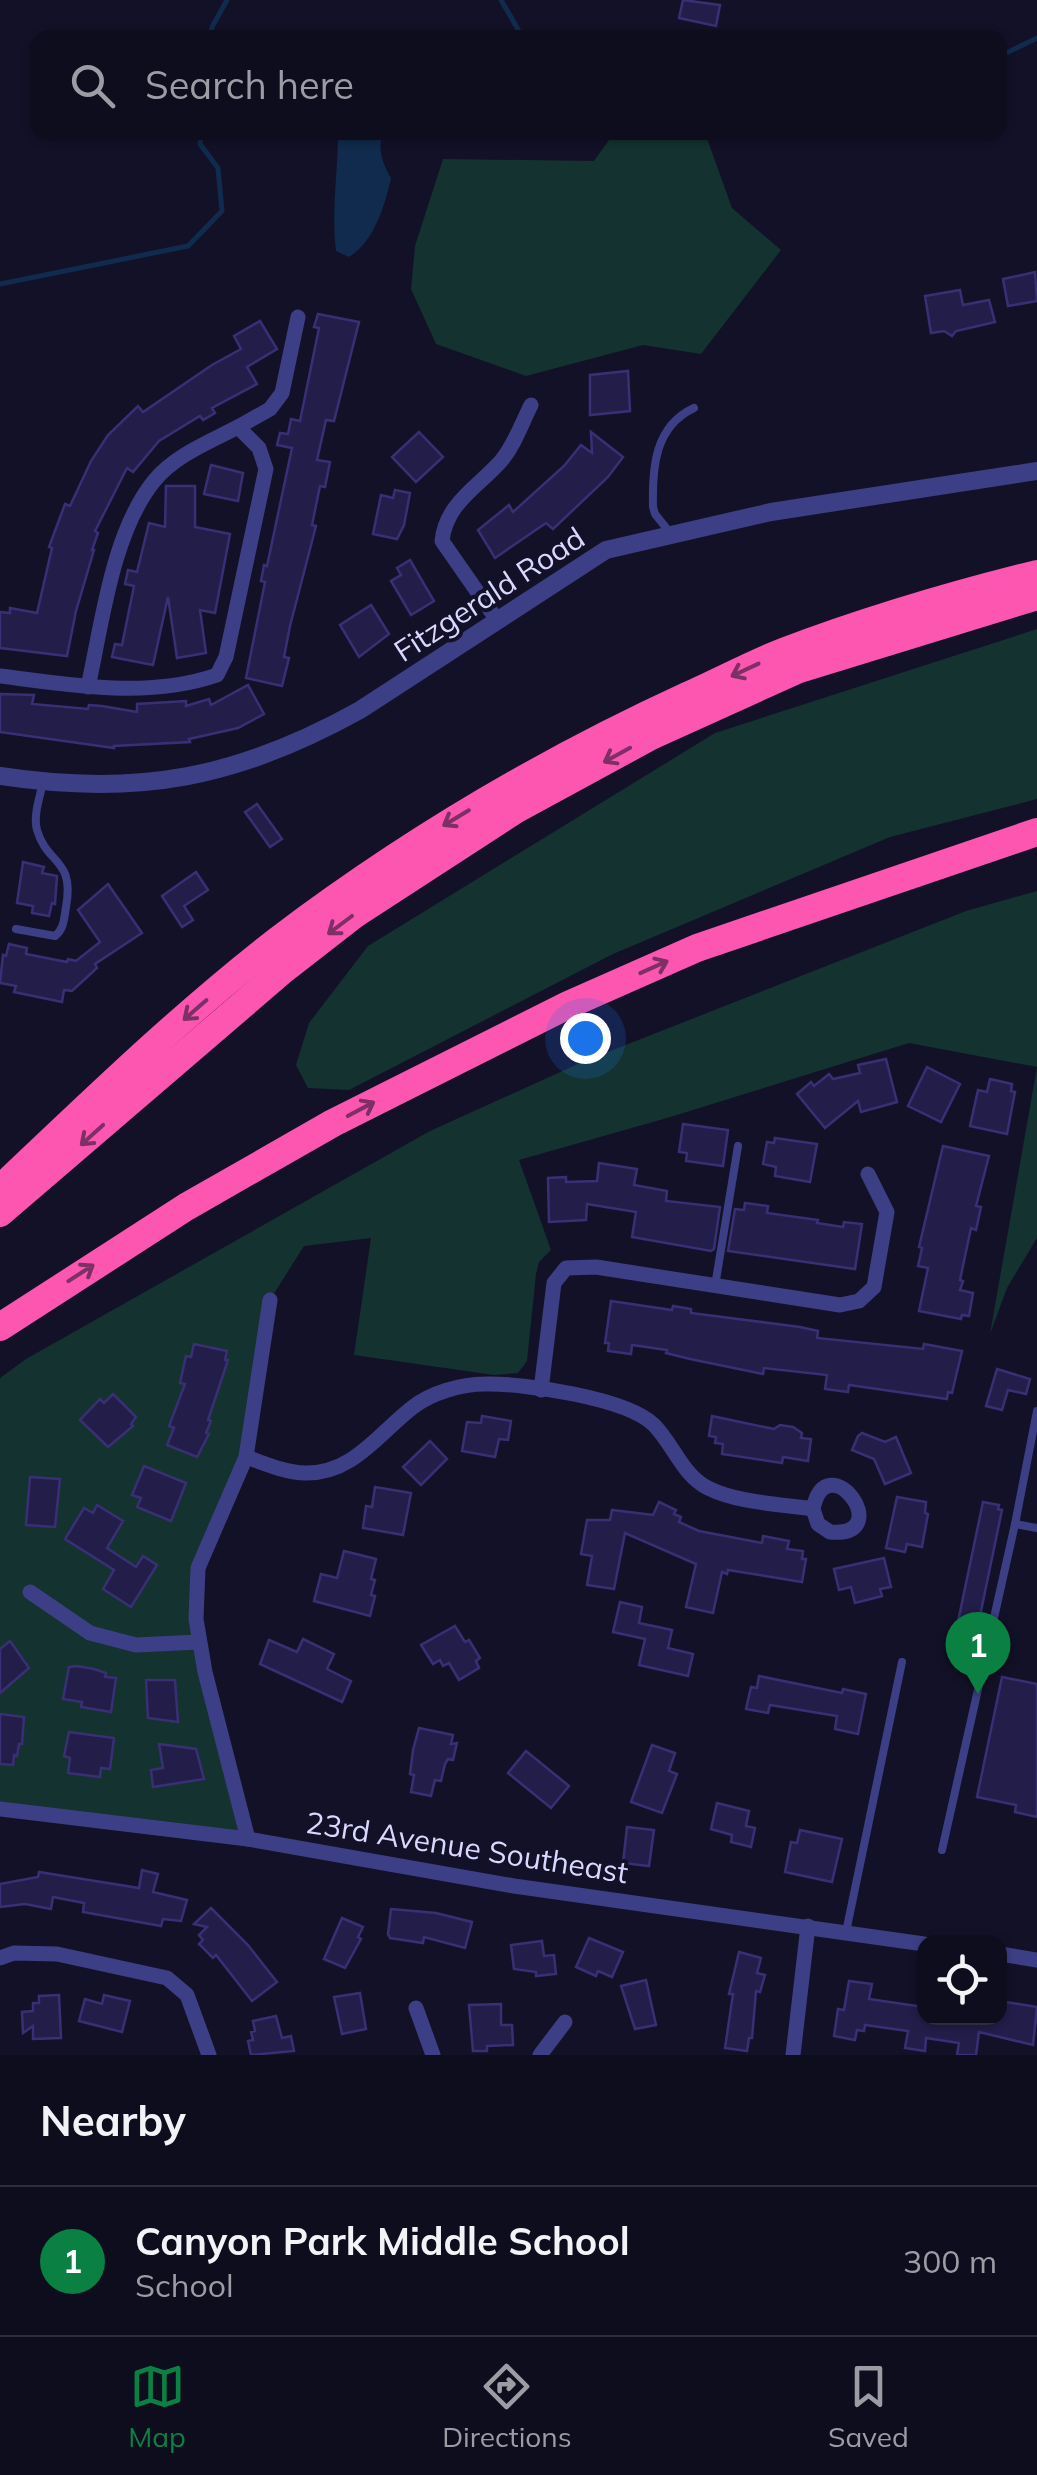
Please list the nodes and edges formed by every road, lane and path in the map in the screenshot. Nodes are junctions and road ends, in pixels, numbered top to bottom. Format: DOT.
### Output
graph roads {
  1 [pos="298,318"];
  2 [pos="531,406"];
  3 [pos="694,408"];
  4 [pos="238,427"];
  5 [pos="1037,471"];
  6 [pos="672,534"];
  7 [pos="1037,574"];
  8 [pos="1037,596"];
  9 [pos="497,620"];
  10 [pos="0,676"];
  11 [pos="88,687"];
  12 [pos="0,776"];
  13 [pos="43,782"];
  14 [pos="1037,818"];
  15 [pos="1037,832"];
  16 [pos="812,909"];
  17 [pos="16,929"];
  18 [pos="738,1146"];
  19 [pos="868,1174"];
  20 [pos="0,1189"];
  21 [pos="0,1213"];
  22 [pos="715,1286"];
  23 [pos="270,1300"];
  24 [pos="0,1327"];
  25 [pos="541,1390"];
  26 [pos="1037,1411"];
  27 [pos="246,1457"];
  28 [pos="813,1509"];
  29 [pos="1015,1524"];
  30 [pos="1037,1528"];
  31 [pos="30,1592"];
  32 [pos="198,1642"];
  33 [pos="902,1662"];
  34 [pos="0,1809"];
  35 [pos="248,1839"];
  36 [pos="942,1850"];
  37 [pos="808,1926"];
  38 [pos="846,1932"];
  39 [pos="917,1943"];
  40 [pos="1007,1955"];
  41 [pos="0,1958"];
  42 [pos="1037,1960"];
  43 [pos="416,2008"];
  44 [pos="565,2022"];
  45 [pos="209,2055"];
  46 [pos="433,2055"];
  47 [pos="540,2055"];
  48 [pos="793,2055"];
  1 -- 4 [label="street"];
  2 -- 9 [label="street"];
  3 -- 6 [label="lane"];
  4 -- 11 [label="street"];
  4 -- 11 [label="street"];
  5 -- 6 [label="street, Fitzgerald Road"];
  6 -- 9 [label="street, Fitzgerald Road"];
  7 -- 20 [label="highway, one-way"];
  8 -- 21 [label="highway, one-way"];
  9 -- 13 [label="street, Fitzgerald Road"];
  10 -- 11 [label="street"];
  12 -- 13 [label="street, Fitzgerald Road"];
  13 -- 17 [label="lane"];
  14 -- 16 [label="highway"];
  15 -- 16 [label="highway"];
  24 -- 16 [label="highway, one-way"];
  18 -- 22 [label="lane"];
  19 -- 22 [label="street"];
  22 -- 25 [label="street"];
  23 -- 27 [label="street"];
  25 -- 27 [label="street"];
  25 -- 28 [label="street"];
  26 -- 29 [label="lane"];
  27 -- 32 [label="street"];
  29 -- 30 [label="lane"];
  29 -- 36 [label="lane"];
  31 -- 32 [label="street"];
  32 -- 35 [label="street"];
  33 -- 38 [label="lane"];
  34 -- 35 [label="street, 23rd Avenue Southeast"];
  35 -- 37 [label="street, 23rd Avenue Southeast"];
  37 -- 38 [label="street, 23rd Avenue Southeast"];
  37 -- 48 [label="street"];
  38 -- 39 [label="street, 23rd Avenue Southeast"];
  40 -- 42 [label="street"];
  41 -- 45 [label="street"];
  43 -- 46 [label="street"];
  44 -- 47 [label="street"];
}
